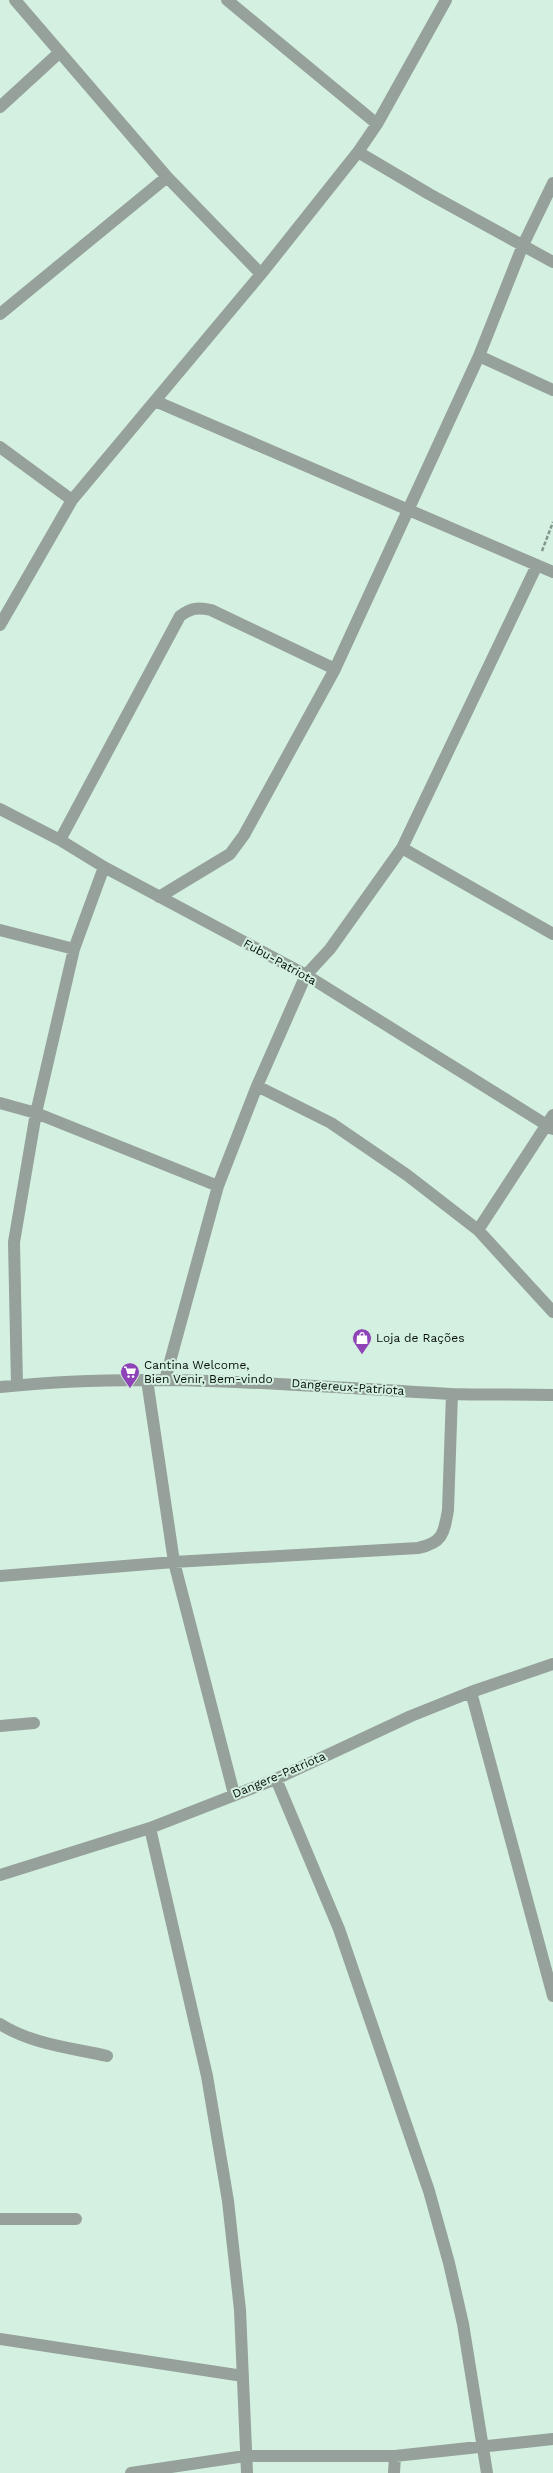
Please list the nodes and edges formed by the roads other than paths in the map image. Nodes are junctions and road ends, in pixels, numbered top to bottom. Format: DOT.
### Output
graph roads {
  1 [pos="15,0"];
  2 [pos="227,0"];
  3 [pos="446,0"];
  4 [pos="60,52"];
  5 [pos="0,107"];
  6 [pos="377,124"];
  7 [pos="358,152"];
  8 [pos="167,177"];
  9 [pos="553,183"];
  10 [pos="523,245"];
  11 [pos="553,262"];
  12 [pos="261,274"];
  13 [pos="0,314"];
  14 [pos="479,356"];
  15 [pos="553,390"];
  16 [pos="155,401"];
  17 [pos="0,447"];
  18 [pos="72,500"];
  19 [pos="408,508"];
  20 [pos="537,565"];
  21 [pos="553,572"];
  22 [pos="0,625"];
  23 [pos="335,669"];
  24 [pos="0,809"];
  25 [pos="60,840"];
  26 [pos="402,848"];
  27 [pos="104,867"];
  28 [pos="159,897"];
  29 [pos="0,930"];
  30 [pos="553,934"];
  31 [pos="74,949"];
  32 [pos="306,975"];
  33 [pos="257,1086"];
  34 [pos="0,1103"];
  35 [pos="36,1114"];
  36 [pos="551,1123"];
  37 [pos="218,1186"];
  38 [pos="478,1230"];
  39 [pos="553,1312"];
  40 [pos="147,1380"];
  41 [pos="165,1380"];
  42 [pos="17,1385"];
  43 [pos="0,1387"];
  44 [pos="452,1394"];
  45 [pos="553,1395"];
  46 [pos="174,1562"];
  47 [pos="0,1576"];
  48 [pos="553,1664"];
  49 [pos="471,1692"];
  50 [pos="34,1723"];
  51 [pos="0,1726"];
  52 [pos="276,1779"];
  53 [pos="234,1794"];
  54 [pos="150,1828"];
  55 [pos="0,1875"];
  56 [pos="553,1996"];
  57 [pos="0,2024"];
  58 [pos="107,2056"];
  59 [pos="0,2218"];
  60 [pos="76,2220"];
  61 [pos="0,2340"];
  62 [pos="243,2376"];
  63 [pos="553,2439"];
  64 [pos="483,2446"];
  65 [pos="245,2456"];
  66 [pos="395,2456"];
  67 [pos="131,2473"];
  68 [pos="247,2473"];
  69 [pos="394,2473"];
  70 [pos="487,2473"];
  1 -- 4 [label="street"];
  2 -- 6 [label="street"];
  3 -- 6 [label="street"];
  4 -- 5 [label="street"];
  4 -- 8 [label="street"];
  6 -- 7 [label="street"];
  7 -- 10 [label="street"];
  7 -- 12 [label="street"];
  8 -- 12 [label="street"];
  8 -- 13 [label="street"];
  9 -- 10 [label="street"];
  10 -- 11 [label="street"];
  10 -- 14 [label="street"];
  12 -- 16 [label="street"];
  14 -- 15 [label="street"];
  14 -- 19 [label="street"];
  16 -- 18 [label="street"];
  16 -- 19 [label="street"];
  17 -- 18 [label="street"];
  18 -- 22 [label="street"];
  19 -- 20 [label="street"];
  19 -- 23 [label="street"];
  20 -- 21 [label="street"];
  20 -- 26 [label="street"];
  23 -- 25 [label="street"];
  23 -- 28 [label="street"];
  24 -- 25 [label="street, Fubu-Patriota"];
  25 -- 27 [label="street, Fubu-Patriota"];
  26 -- 30 [label="street"];
  26 -- 32 [label="street"];
  27 -- 28 [label="street, Fubu-Patriota"];
  27 -- 31 [label="street"];
  28 -- 32 [label="street, Fubu-Patriota"];
  29 -- 31 [label="street"];
  31 -- 35 [label="street"];
  32 -- 33 [label="street"];
  32 -- 36 [label="street, Fubu-Patriota"];
  33 -- 37 [label="street"];
  33 -- 38 [label="street"];
  34 -- 35 [label="street"];
  35 -- 37 [label="street"];
  35 -- 42 [label="street"];
  36 -- 38 [label="street"];
  37 -- 41 [label="street"];
  38 -- 39 [label="street"];
  40 -- 41 [label="street, Dangereux-Patriota"];
  40 -- 42 [label="street, Dangereux-Patriota"];
  40 -- 46 [label="street"];
  41 -- 44 [label="street, Dangereux-Patriota"];
  42 -- 43 [label="street, Dangereux-Patriota"];
  44 -- 45 [label="street, Dangereux-Patriota"];
  44 -- 46 [label="street"];
  46 -- 47 [label="street"];
  46 -- 53 [label="street"];
  48 -- 49 [label="street, Dangere-Patriota"];
  49 -- 52 [label="street, Dangere-Patriota"];
  49 -- 56 [label="street"];
  50 -- 51 [label="street"];
  52 -- 53 [label="street, Dangere-Patriota"];
  52 -- 64 [label="street"];
  53 -- 54 [label="street, Dangere-Patriota"];
  54 -- 55 [label="street, Dangere-Patriota"];
  54 -- 62 [label="street"];
  57 -- 58 [label="street"];
  59 -- 60 [label="street"];
  61 -- 62 [label="street"];
  62 -- 65 [label="street"];
  63 -- 64 [label="street"];
  64 -- 66 [label="street"];
  64 -- 70 [label="street"];
  65 -- 66 [label="street"];
  65 -- 67 [label="street"];
  65 -- 68 [label="street"];
  66 -- 69 [label="street"];
}
